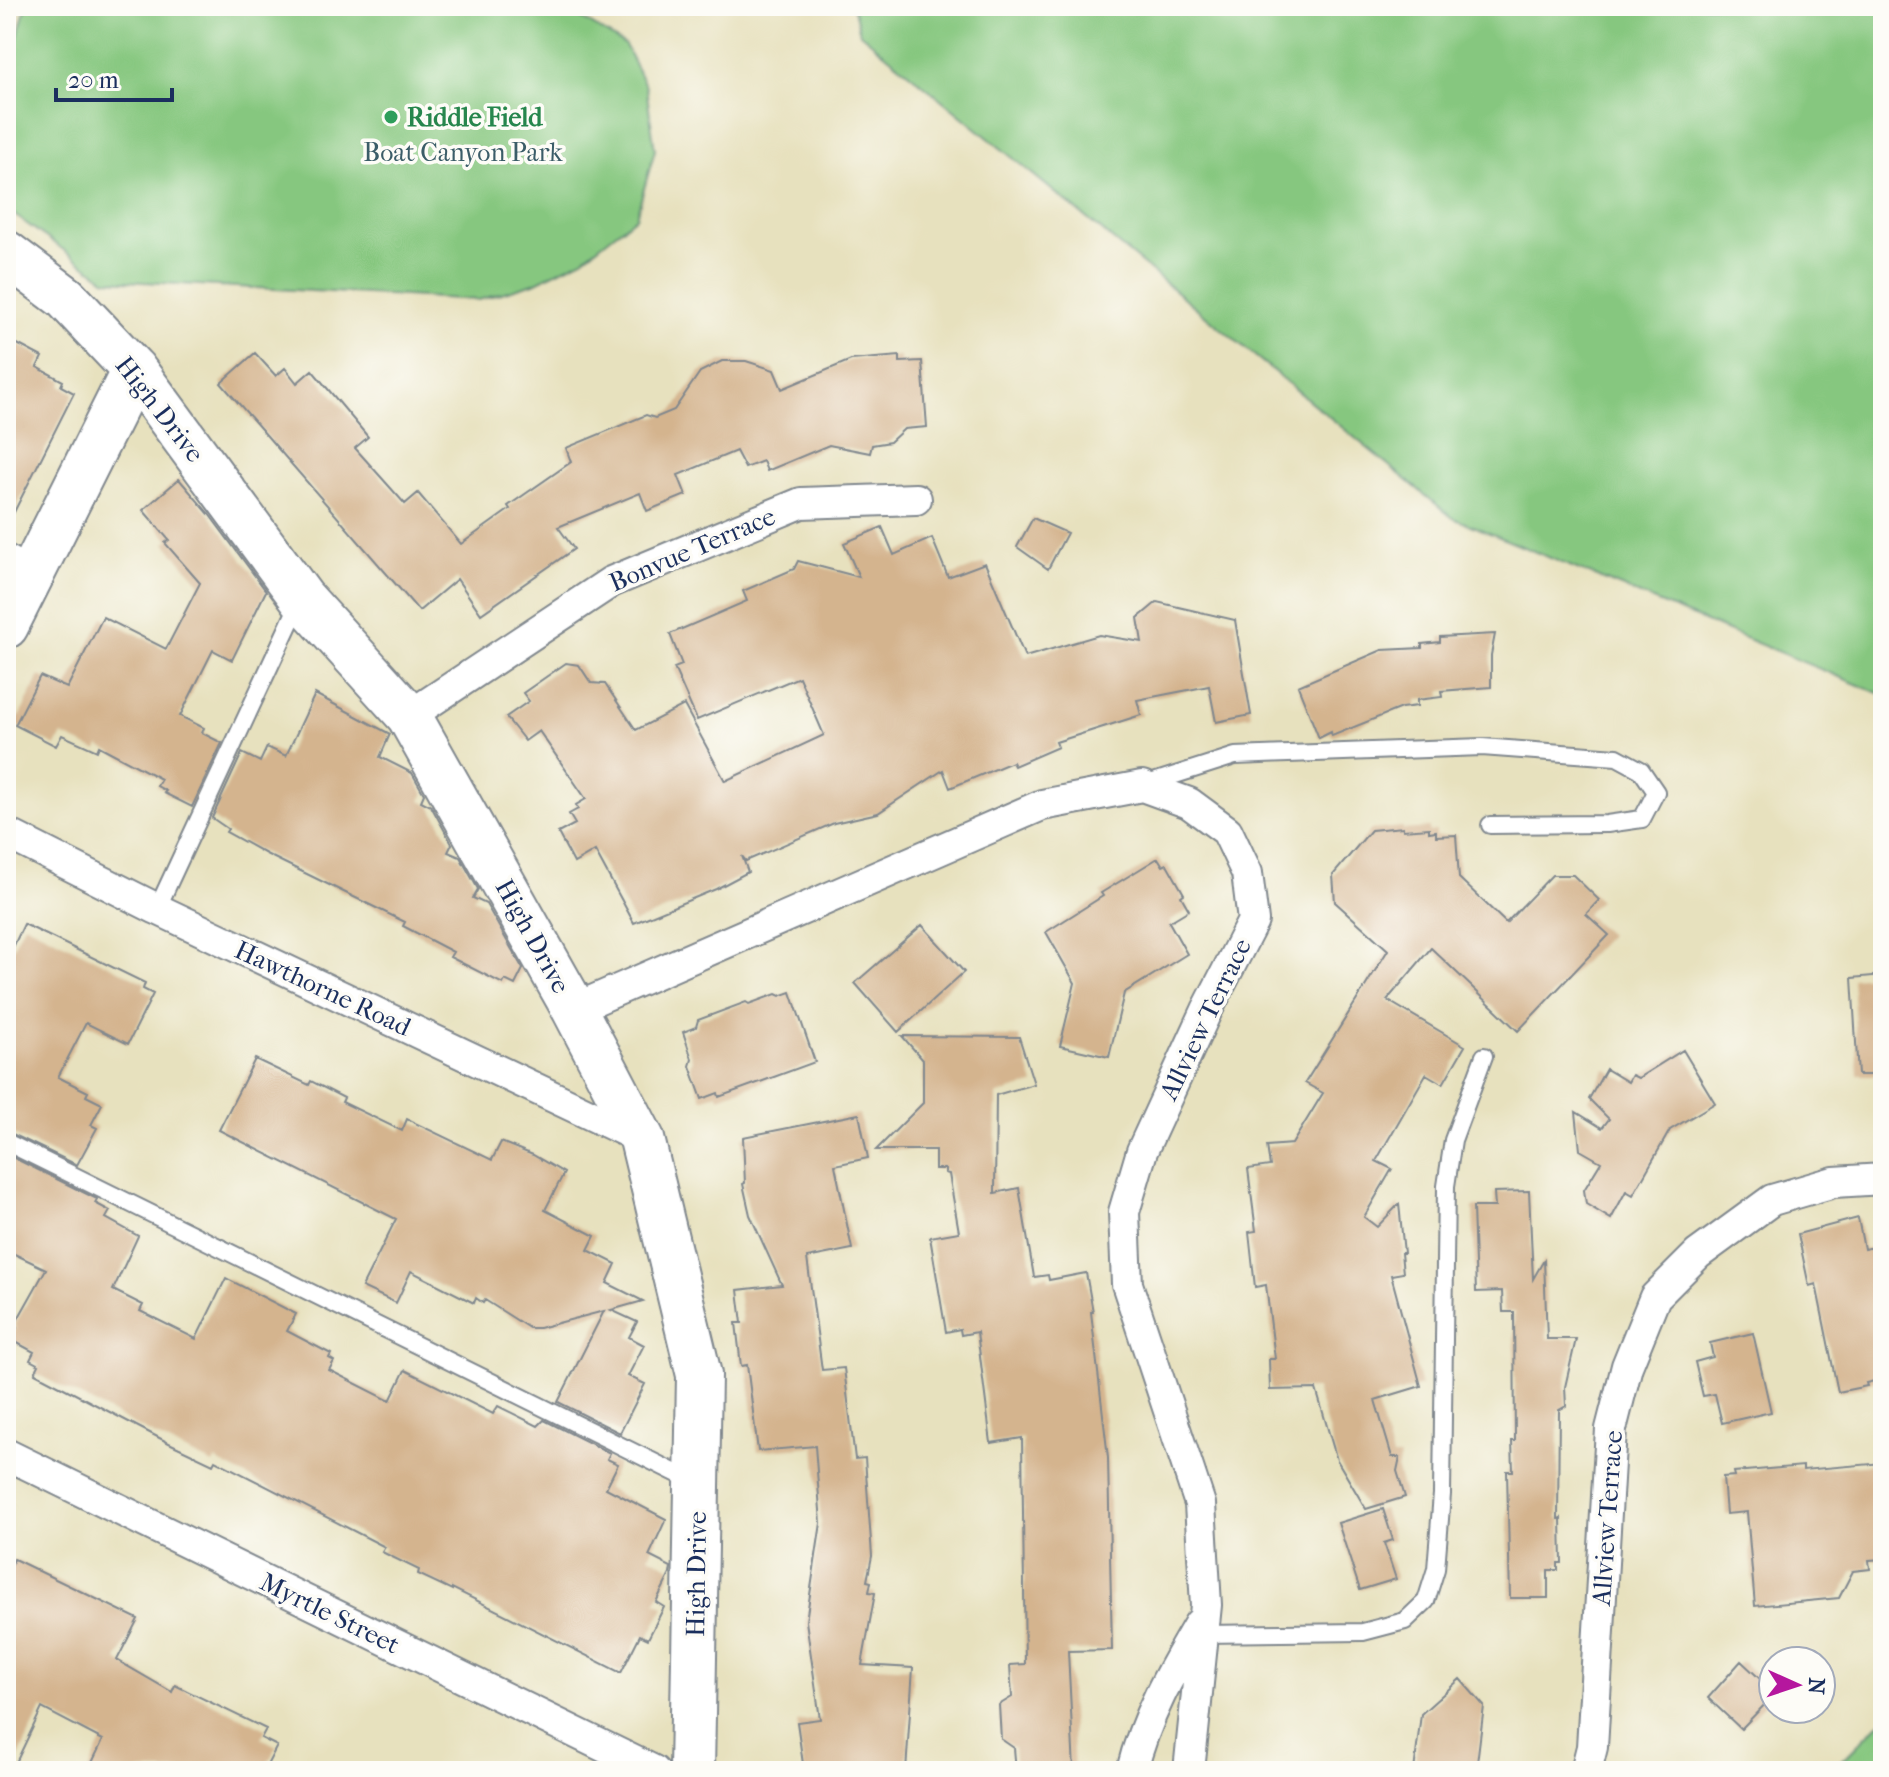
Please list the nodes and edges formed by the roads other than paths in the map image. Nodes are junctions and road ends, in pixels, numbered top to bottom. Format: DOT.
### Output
graph roads {
  1 [pos="6,253"];
  2 [pos="134,370"];
  3 [pos="916,499"];
  4 [pos="21,560"];
  5 [pos="302,598"];
  6 [pos="6,626"];
  7 [pos="409,716"];
  8 [pos="1142,786"];
  9 [pos="1490,825"];
  10 [pos="6,833"];
  11 [pos="157,909"];
  12 [pos="574,1009"];
  13 [pos="1484,1056"];
  14 [pos="642,1139"];
  15 [pos="6,1142"];
  16 [pos="1883,1179"];
  17 [pos="6,1454"];
  18 [pos="697,1484"];
  19 [pos="1204,1625"];
  20 [pos="654,1771"];
  21 [pos="692,1771"];
  22 [pos="1132,1771"];
  23 [pos="1189,1771"];
  24 [pos="1586,1771"];
  1 -- 2 [label="street, High Drive"];
  2 -- 4 [label="street"];
  2 -- 5 [label="street, High Drive"];
  3 -- 7 [label="street, Bonvue Terrace"];
  4 -- 6 [label="street"];
  5 -- 7 [label="street, High Drive"];
  5 -- 11 [label="lane"];
  7 -- 12 [label="street, High Drive"];
  8 -- 9 [label="lane"];
  8 -- 12 [label="street"];
  8 -- 19 [label="street, Allview Terrace"];
  10 -- 11 [label="street, Hawthorne Road"];
  11 -- 14 [label="street, Hawthorne Road"];
  12 -- 14 [label="street, High Drive"];
  13 -- 19 [label="lane"];
  14 -- 18 [label="street, High Drive"];
  15 -- 18 [label="lane"];
  16 -- 24 [label="street, Allview Terrace"];
  17 -- 20 [label="street, Myrtle Street"];
  18 -- 21 [label="street, High Drive"];
  19 -- 22 [label="street"];
  19 -- 23 [label="street, Allview Terrace"];
}
